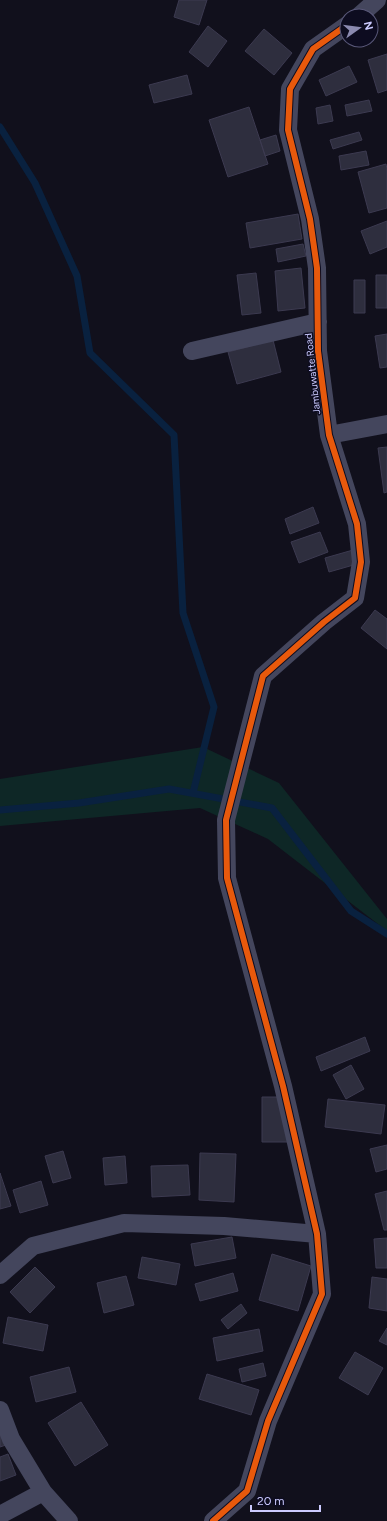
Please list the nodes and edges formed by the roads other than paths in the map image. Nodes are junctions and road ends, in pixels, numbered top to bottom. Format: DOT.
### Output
graph roads {
  1 [pos="377,0"];
  2 [pos="368,8"];
  3 [pos="339,30"];
  4 [pos="318,322"];
  5 [pos="192,351"];
  6 [pos="387,424"];
  7 [pos="329,435"];
  8 [pos="317,1234"];
  9 [pos="0,1275"];
  10 [pos="0,1410"];
  11 [pos="43,1492"];
  12 [pos="0,1515"];
  13 [pos="69,1521"];
  14 [pos="213,1521"];
  1 -- 2 [label="street"];
  3 -- 4 [label="street, Jambuwatte Road"];
  4 -- 5 [label="street"];
  4 -- 7 [label="street, Jambuwatte Road"];
  6 -- 7 [label="street"];
  7 -- 8 [label="street, Jambuwatte Road"];
  8 -- 9 [label="street"];
  8 -- 14 [label="street"];
  10 -- 11 [label="street"];
  11 -- 12 [label="street"];
  11 -- 13 [label="street"];
}
